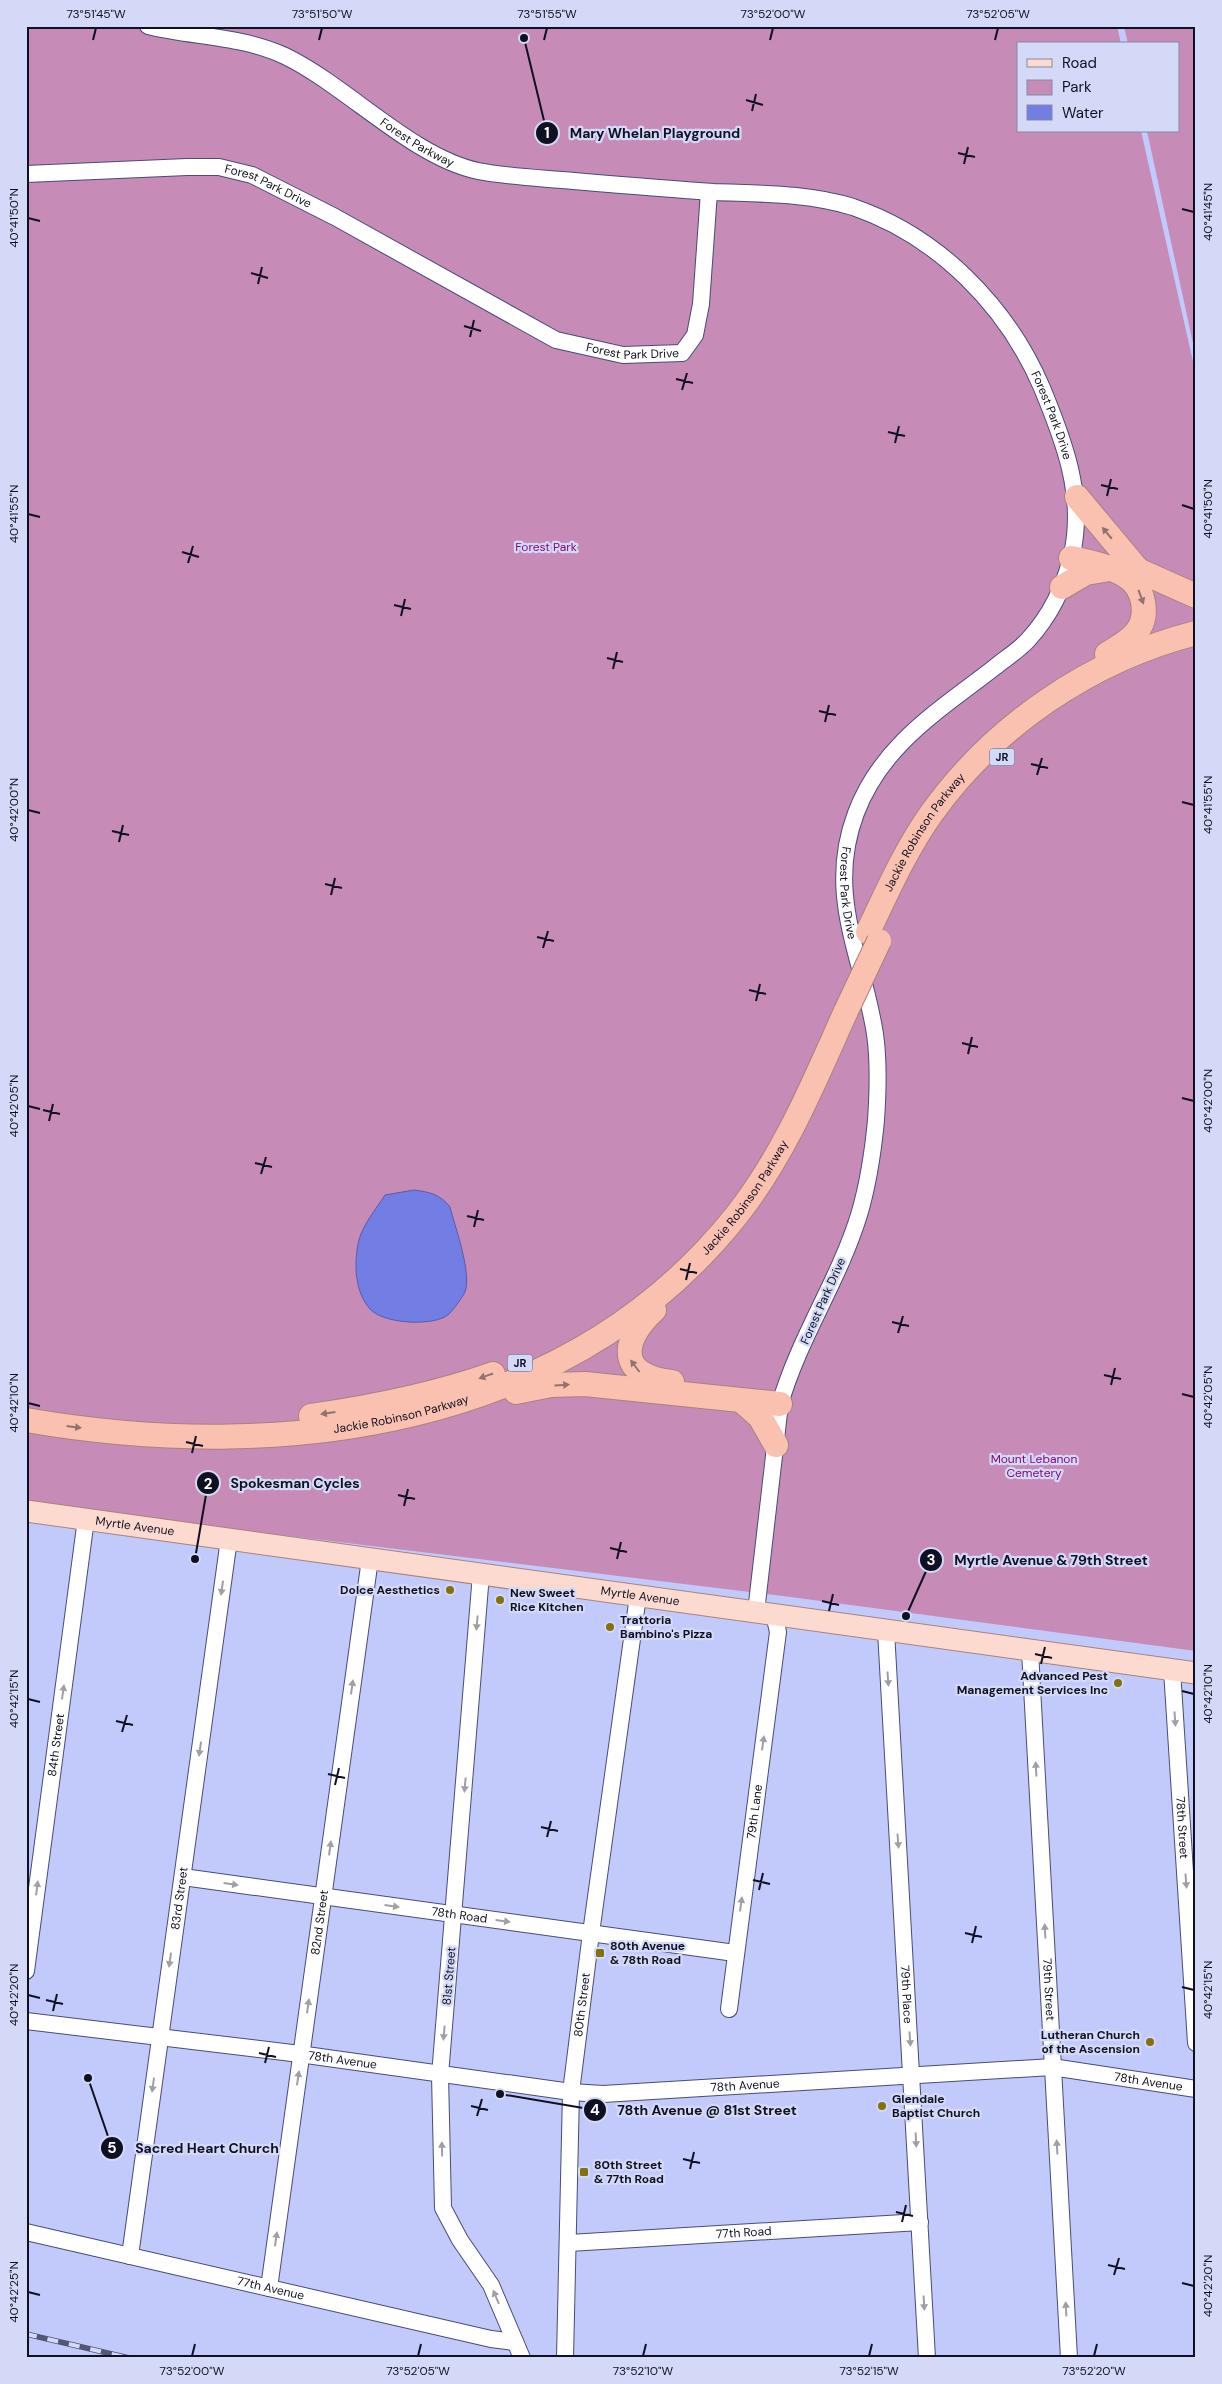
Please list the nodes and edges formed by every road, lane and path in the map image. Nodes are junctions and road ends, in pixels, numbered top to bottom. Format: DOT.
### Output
graph roads {
  1 [pos="148,26"];
  2 [pos="26,174"];
  3 [pos="709,192"];
  4 [pos="1077,497"];
  5 [pos="1073,552"];
  6 [pos="1110,569"];
  7 [pos="1138,570"];
  8 [pos="1062,587"];
  9 [pos="1196,596"];
  10 [pos="1196,633"];
  11 [pos="1196,648"];
  12 [pos="1066,689"];
  13 [pos="874,937"];
  14 [pos="843,1002"];
  15 [pos="713,1243"];
  16 [pos="782,1399"];
  17 [pos="742,1401"];
  18 [pos="463,1402"];
  19 [pos="26,1403"];
  20 [pos="26,1420"];
  21 [pos="776,1445"];
  22 [pos="26,1511"];
  23 [pos="86,1519"];
  24 [pos="229,1539"];
  25 [pos="370,1559"];
  26 [pos="481,1574"];
  27 [pos="638,1596"];
  28 [pos="765,1614"];
  29 [pos="886,1631"];
  30 [pos="1030,1651"];
  31 [pos="1172,1670"];
  32 [pos="1196,1673"];
  33 [pos="182,1877"];
  34 [pos="323,1896"];
  35 [pos="454,1914"];
  36 [pos="591,1933"];
  37 [pos="735,1952"];
  38 [pos="26,1971"];
  39 [pos="729,2009"];
  40 [pos="26,2021"];
  41 [pos="159,2037"];
  42 [pos="1196,2043"];
  43 [pos="301,2054"];
  44 [pos="1052,2067"];
  45 [pos="912,2074"];
  46 [pos="440,2075"];
  47 [pos="1196,2088"];
  48 [pos="571,2092"];
  49 [pos="920,2222"];
  50 [pos="26,2232"];
  51 [pos="569,2243"];
  52 [pos="130,2256"];
  53 [pos="269,2288"];
  54 [pos="515,2342"];
  55 [pos="565,2352"];
  56 [pos="522,2358"];
  57 [pos="927,2358"];
  58 [pos="1069,2358"];
  1 -- 3 [label="street, Forest Parkway"];
  2 -- 3 [label="street, Forest Park Drive"];
  3 -- 4 [label="street, Forest Park Drive"];
  4 -- 5 [label="street, Forest Park Drive"];
  7 -- 4 [label="highway, one-way"];
  5 -- 6 [label="highway"];
  5 -- 7 [label="highway"];
  5 -- 8 [label="street, Forest Park Drive"];
  6 -- 8 [label="highway"];
  6 -- 12 [label="highway, one-way"];
  7 -- 9 [label="highway"];
  8 -- 16 [label="street, Forest Park Drive"];
  10 -- 12 [label="highway, Jackie Robinson Parkway / JR"];
  11 -- 13 [label="highway, Jackie Robinson Parkway / JR"];
  12 -- 13 [label="highway, Jackie Robinson Parkway / JR"];
  13 -- 14 [label="highway, Jackie Robinson Parkway / JR, bridge"];
  14 -- 15 [label="highway, Jackie Robinson Parkway / JR"];
  14 -- 19 [label="highway, Jackie Robinson Parkway / JR, one-way"];
  16 -- 15 [label="highway, one-way"];
  15 -- 18 [label="highway, Jackie Robinson Parkway / JR"];
  16 -- 17 [label="highway"];
  16 -- 21 [label="street, Forest Park Drive"];
  18 -- 17 [label="highway, one-way"];
  17 -- 21 [label="highway"];
  20 -- 18 [label="highway, Jackie Robinson Parkway / JR, one-way"];
  21 -- 28 [label="street, Forest Park Drive"];
  22 -- 23 [label="main road, Myrtle Avenue"];
  23 -- 24 [label="main road, Myrtle Avenue"];
  38 -- 23 [label="street, 84th Street, one-way"];
  24 -- 25 [label="main road, Myrtle Avenue"];
  24 -- 33 [label="street, 83rd Street, one-way"];
  25 -- 26 [label="main road, Myrtle Avenue"];
  34 -- 25 [label="street, 82nd Street, one-way"];
  26 -- 27 [label="main road, Myrtle Avenue"];
  26 -- 35 [label="street, 81st Street, one-way"];
  27 -- 28 [label="main road, Myrtle Avenue"];
  27 -- 36 [label="street, 80th Street"];
  28 -- 29 [label="main road, Myrtle Avenue"];
  37 -- 28 [label="street, 79th Lane, one-way"];
  29 -- 30 [label="main road, Myrtle Avenue"];
  29 -- 45 [label="street, 79th Place, one-way"];
  30 -- 31 [label="main road, Myrtle Avenue"];
  44 -- 30 [label="street, 79th Street, one-way"];
  31 -- 32 [label="main road, Myrtle Avenue"];
  31 -- 42 [label="street, 78th Street, one-way"];
  33 -- 34 [label="street, 78th Road, one-way"];
  33 -- 41 [label="street, 83rd Street, one-way"];
  34 -- 35 [label="street, 78th Road, one-way"];
  43 -- 34 [label="street, 82nd Street, one-way"];
  35 -- 36 [label="street, 78th Road, one-way"];
  35 -- 46 [label="street, 81st Street, one-way"];
  36 -- 37 [label="street, 78th Road"];
  36 -- 48 [label="street, 80th Street"];
  37 -- 39 [label="street, 79th Lane"];
  40 -- 41 [label="street, 78th Avenue"];
  41 -- 43 [label="street, 78th Avenue"];
  41 -- 52 [label="street, 83rd Street, one-way"];
  43 -- 46 [label="street, 78th Avenue"];
  53 -- 43 [label="street, 82nd Street, one-way"];
  44 -- 45 [label="street, 78th Avenue"];
  44 -- 47 [label="street, 78th Avenue"];
  58 -- 44 [label="street, 79th Street, one-way"];
  45 -- 48 [label="street, 78th Avenue"];
  45 -- 49 [label="street, 79th Place, one-way"];
  46 -- 48 [label="street, 78th Avenue"];
  54 -- 46 [label="street, 81st Street, one-way"];
  48 -- 51 [label="street, 80th Street"];
  49 -- 51 [label="street, 77th Road"];
  49 -- 57 [label="street, 79th Place, one-way"];
  50 -- 52 [label="street, 77th Avenue"];
  51 -- 55 [label="street, 80th Street"];
  52 -- 53 [label="street, 77th Avenue"];
  53 -- 54 [label="street, 77th Avenue"];
  54 -- 56 [label="street, 81st Street"];
}
